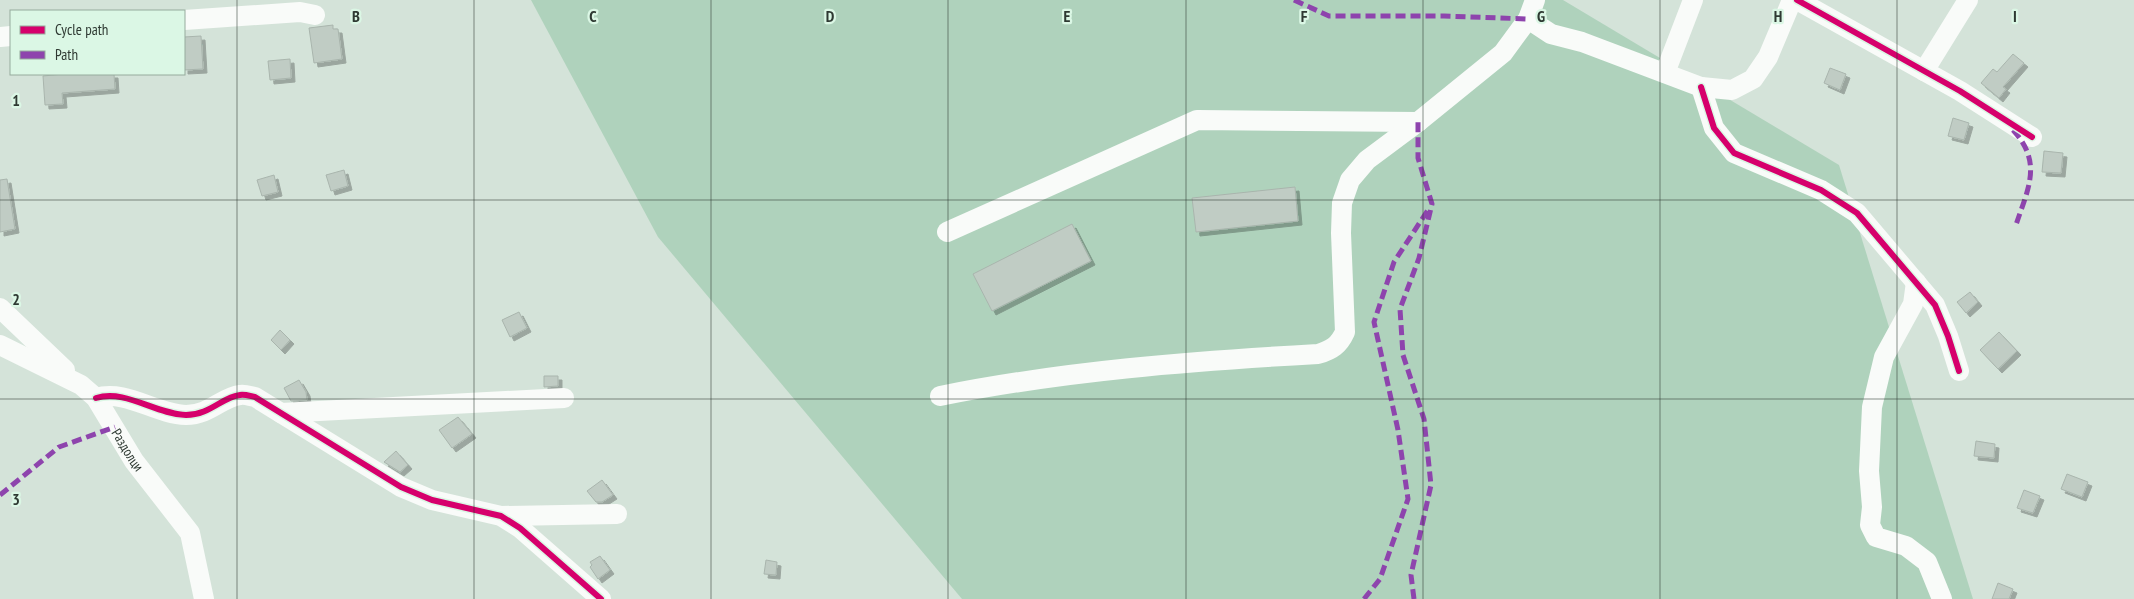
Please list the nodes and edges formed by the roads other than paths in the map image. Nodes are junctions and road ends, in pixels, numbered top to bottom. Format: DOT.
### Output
graph roads {
  1 [pos="1535,0"];
  2 [pos="1693,0"];
  3 [pos="1792,0"];
  4 [pos="1797,0"];
  5 [pos="1968,0"];
  6 [pos="314,15"];
  7 [pos="1528,19"];
  8 [pos="185,20"];
  9 [pos="1924,71"];
  10 [pos="1665,73"];
  11 [pos="1701,87"];
  12 [pos="1418,122"];
  13 [pos="2032,137"];
  14 [pos="947,232"];
  15 [pos="1916,282"];
  16 [pos="0,308"];
  17 [pos="0,345"];
  18 [pos="1959,371"];
  19 [pos="81,385"];
  20 [pos="940,396"];
  21 [pos="96,398"];
  22 [pos="564,398"];
  23 [pos="281,413"];
  24 [pos="617,514"];
  25 [pos="501,516"];
  26 [pos="204,599"];
  27 [pos="601,599"];
  28 [pos="1942,599"];
  1 -- 7 [label="street"];
  2 -- 10 [label="street"];
  3 -- 11 [label="street"];
  4 -- 9 [label="street"];
  5 -- 9 [label="street"];
  6 -- 8 [label="street"];
  7 -- 10 [label="street"];
  7 -- 12 [label="street"];
  9 -- 13 [label="street"];
  10 -- 11 [label="street"];
  11 -- 15 [label="street"];
  12 -- 14 [label="street"];
  12 -- 20 [label="street"];
  15 -- 18 [label="street"];
  15 -- 28 [label="street"];
  16 -- 19 [label="street"];
  17 -- 19 [label="street, Раздолци"];
  19 -- 21 [label="street, Раздолци"];
  21 -- 23 [label="street"];
  21 -- 26 [label="street, Раздолци"];
  22 -- 23 [label="street"];
  23 -- 25 [label="street"];
  24 -- 25 [label="street"];
  25 -- 27 [label="street"];
}
